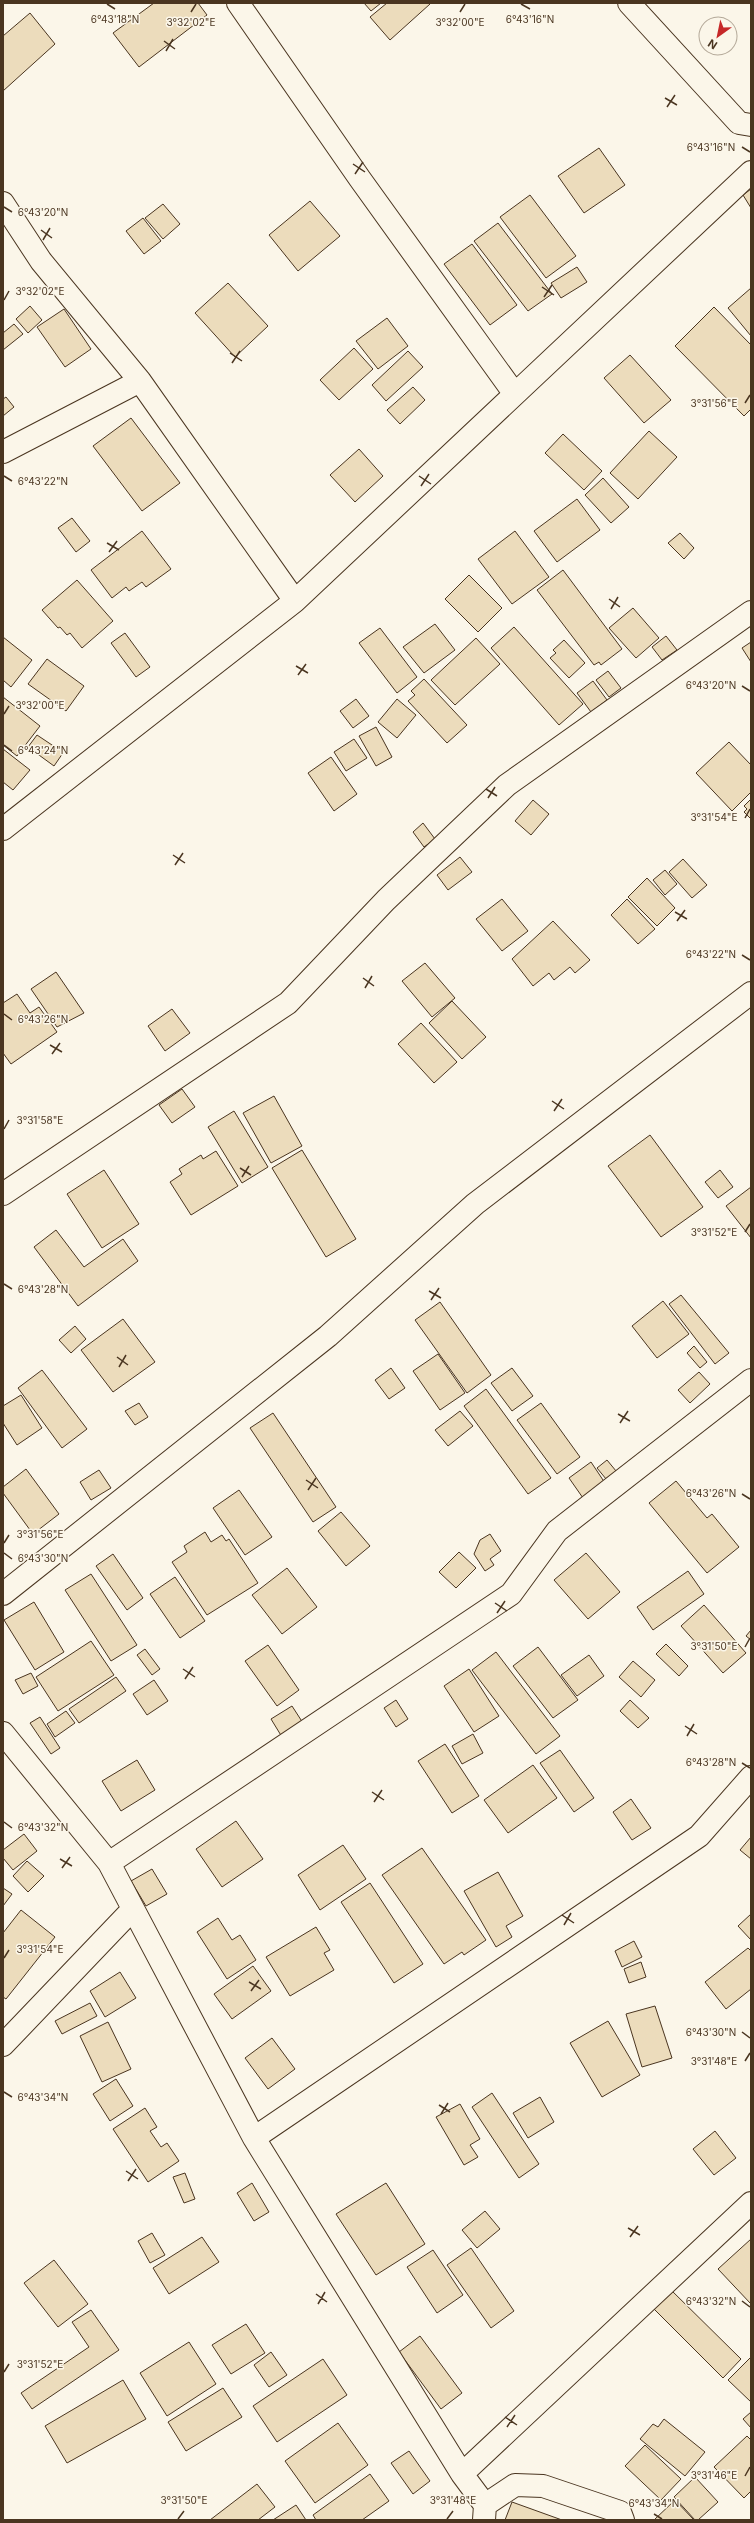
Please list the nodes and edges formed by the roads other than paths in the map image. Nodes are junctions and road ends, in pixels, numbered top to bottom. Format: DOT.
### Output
graph roads {
  1 [pos="238,3"];
  2 [pos="629,3"];
  3 [pos="751,125"];
  4 [pos="751,172"];
  5 [pos="3,204"];
  6 [pos="140,381"];
  7 [pos="514,393"];
  8 [pos="3,452"];
  9 [pos="295,601"];
  10 [pos="751,612"];
  11 [pos="3,829"];
  12 [pos="751,993"];
  13 [pos="3,1194"];
  14 [pos="751,1380"];
  15 [pos="3,1594"];
  16 [pos="3,1733"];
  17 [pos="751,1777"];
  18 [pos="109,1864"];
  19 [pos="132,1910"];
  20 [pos="3,2045"];
  21 [pos="254,2138"];
  22 [pos="751,2203"];
  23 [pos="462,2474"];
  24 [pos="485,2513"];
  25 [pos="623,2520"];
  1 -- 7 [label="street"];
  2 -- 3 [label="street"];
  4 -- 7 [label="street"];
  5 -- 6 [label="street"];
  6 -- 8 [label="street"];
  6 -- 9 [label="street"];
  7 -- 9 [label="street"];
  9 -- 11 [label="street"];
  10 -- 13 [label="street"];
  12 -- 15 [label="street"];
  14 -- 18 [label="street"];
  16 -- 18 [label="street"];
  17 -- 21 [label="street"];
  18 -- 19 [label="street"];
  19 -- 20 [label="street"];
  19 -- 21 [label="street"];
  21 -- 23 [label="street"];
  22 -- 23 [label="street"];
  23 -- 24 [label="street"];
  24 -- 25 [label="street"];
}
